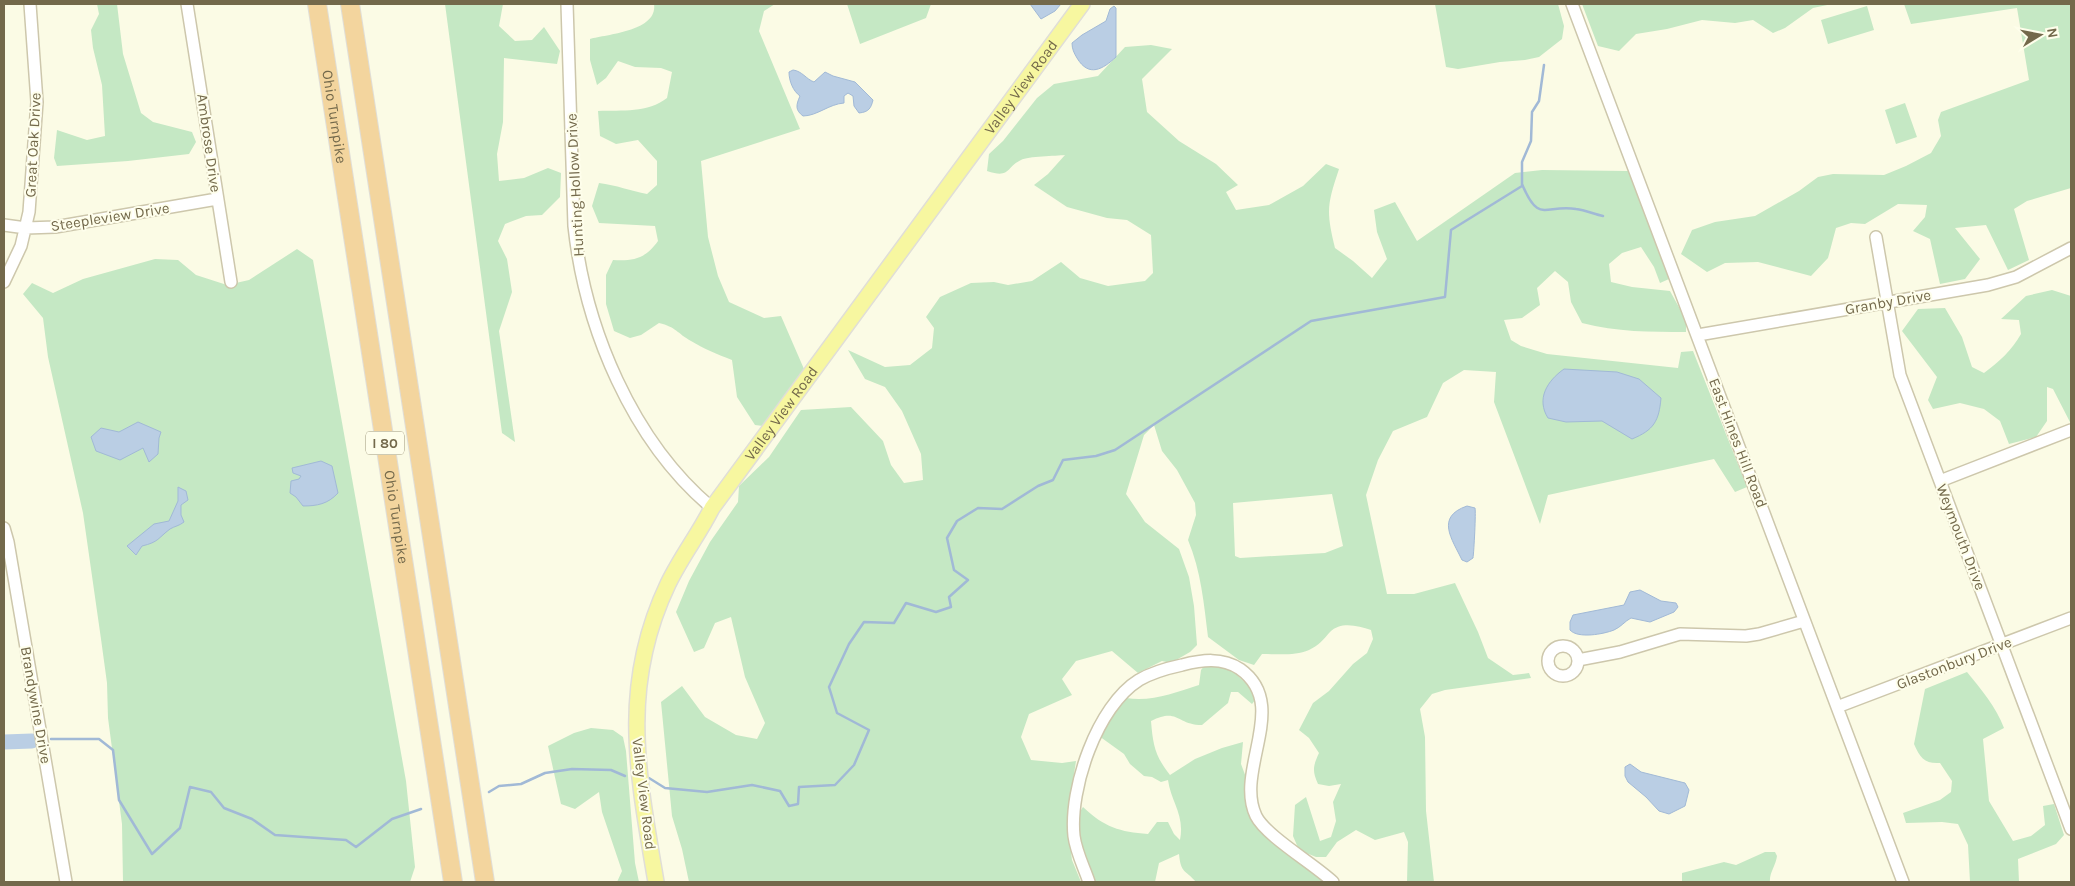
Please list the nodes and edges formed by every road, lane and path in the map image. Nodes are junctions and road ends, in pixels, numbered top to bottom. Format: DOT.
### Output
graph roads {
  1 [pos="30,4"];
  2 [pos="187,4"];
  3 [pos="317,4"];
  4 [pos="350,4"];
  5 [pos="568,4"];
  6 [pos="1082,4"];
  7 [pos="1572,4"];
  8 [pos="217,199"];
  9 [pos="4,225"];
  10 [pos="26,228"];
  11 [pos="1876,237"];
  12 [pos="2071,248"];
  13 [pos="4,282"];
  14 [pos="231,282"];
  15 [pos="1886,303"];
  16 [pos="1698,336"];
  17 [pos="2071,430"];
  18 [pos="1940,481"];
  19 [pos="712,508"];
  20 [pos="4,528"];
  21 [pos="2071,618"];
  22 [pos="1804,621"];
  23 [pos="2002,644"];
  24 [pos="1578,660"];
  25 [pos="1837,708"];
  26 [pos="2071,829"];
  27 [pos="66,882"];
  28 [pos="453,882"];
  29 [pos="485,882"];
  30 [pos="656,882"];
  31 [pos="1089,882"];
  32 [pos="1333,882"];
  33 [pos="1903,882"];
  1 -- 10 [label="street, Great Oak Drive"];
  2 -- 8 [label="street, Ambrose Drive"];
  3 -- 28 [label="highway, Ohio Turnpike / I 80"];
  4 -- 29 [label="highway, Ohio Turnpike / I 80"];
  5 -- 19 [label="street, Hunting Hollow Drive"];
  6 -- 19 [label="main road, Valley View Road"];
  7 -- 16 [label="street, East Hines Hill Road"];
  8 -- 10 [label="street, Steepleview Drive"];
  8 -- 14 [label="street, Ambrose Drive"];
  9 -- 10 [label="street, Steepleview Drive"];
  10 -- 13 [label="street, Great Oak Drive"];
  11 -- 15 [label="street, Weymouth Drive"];
  12 -- 15 [label="street, Granby Drive"];
  15 -- 16 [label="street, Granby Drive"];
  15 -- 18 [label="street, Weymouth Drive"];
  16 -- 22 [label="street, East Hines Hill Road"];
  17 -- 18 [label="street"];
  18 -- 23 [label="street, Weymouth Drive"];
  19 -- 30 [label="main road, Valley View Road"];
  20 -- 27 [label="street, Brandywine Drive"];
  21 -- 23 [label="street, Glastonbury Drive"];
  22 -- 24 [label="street"];
  22 -- 25 [label="street, East Hines Hill Road"];
  23 -- 25 [label="street, Glastonbury Drive"];
  23 -- 26 [label="street, Weymouth Drive"];
  25 -- 33 [label="street, East Hines Hill Road"];
  31 -- 32 [label="street"];
}
